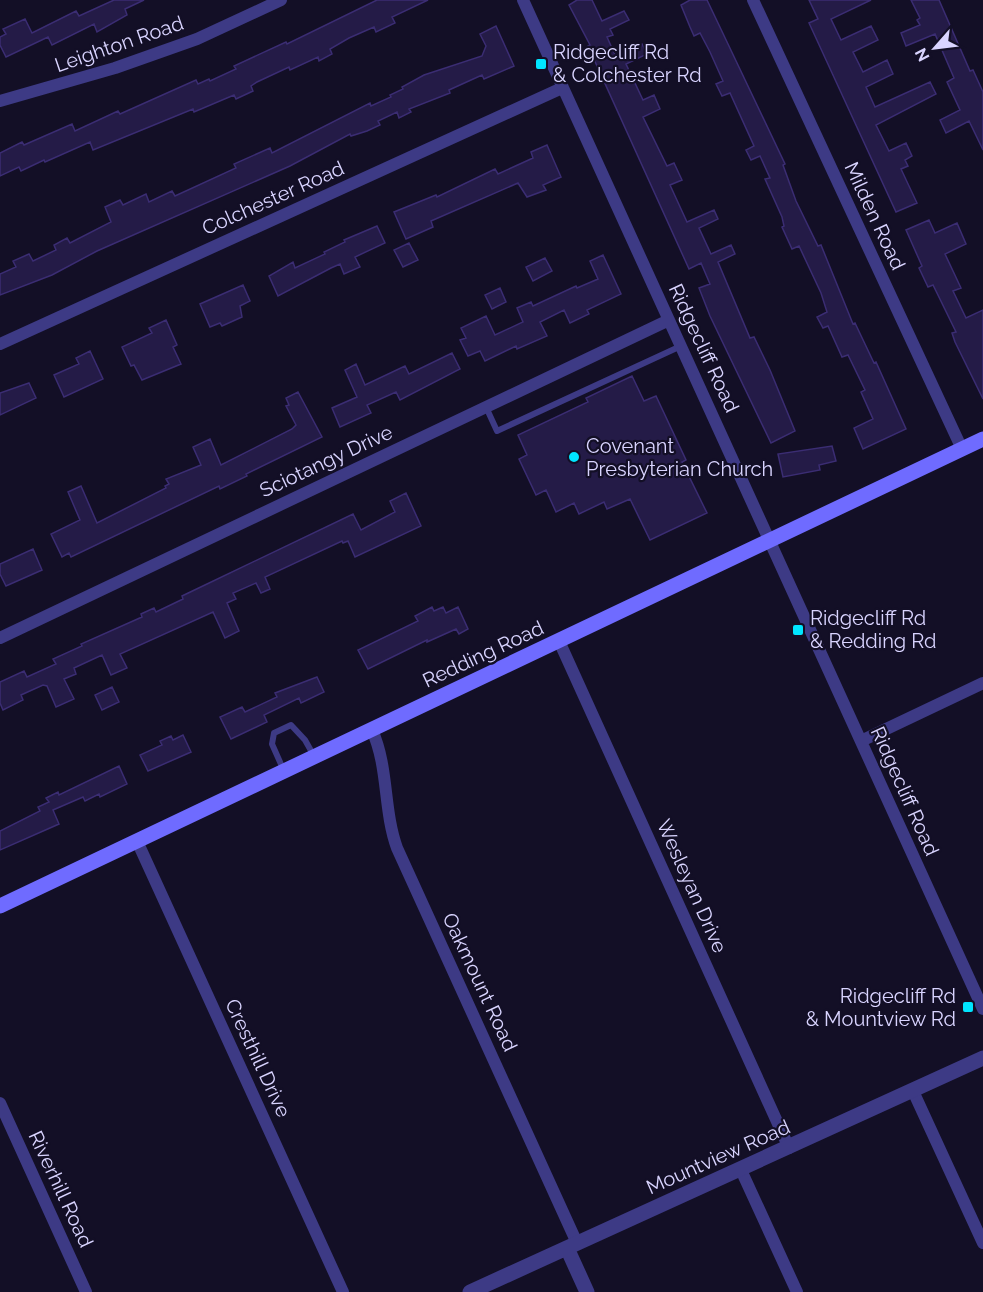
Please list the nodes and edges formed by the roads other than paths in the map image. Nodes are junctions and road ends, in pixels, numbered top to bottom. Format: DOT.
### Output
graph roads {
  1 [pos="281,0"];
  2 [pos="522,0"];
  3 [pos="753,0"];
  4 [pos="562,88"];
  5 [pos="0,101"];
  6 [pos="669,320"];
  7 [pos="0,344"];
  8 [pos="681,346"];
  9 [pos="486,407"];
  10 [pos="983,439"];
  11 [pos="962,450"];
  12 [pos="770,540"];
  13 [pos="0,638"];
  14 [pos="559,641"];
  15 [pos="983,683"];
  16 [pos="372,730"];
  17 [pos="861,741"];
  18 [pos="315,757"];
  19 [pos="284,772"];
  20 [pos="137,841"];
  21 [pos="0,906"];
  22 [pos="983,1009"];
  23 [pos="983,1058"];
  24 [pos="913,1091"];
  25 [pos="0,1103"];
  26 [pos="789,1148"];
  27 [pos="741,1170"];
  28 [pos="983,1243"];
  29 [pos="572,1246"];
  30 [pos="86,1292"];
  31 [pos="343,1292"];
  32 [pos="470,1292"];
  33 [pos="587,1292"];
  34 [pos="797,1292"];
  1 -- 5 [label="street, Leighton Road"];
  2 -- 4 [label="street, Ridgecliff Road"];
  3 -- 11 [label="street, Milden Road"];
  4 -- 6 [label="street, Ridgecliff Road"];
  4 -- 7 [label="street, Colchester Road"];
  6 -- 8 [label="street, Ridgecliff Road"];
  6 -- 9 [label="street, Sciotangy Drive"];
  8 -- 9 [label="lane"];
  8 -- 12 [label="street, Ridgecliff Road"];
  9 -- 13 [label="street, Sciotangy Drive"];
  10 -- 11 [label="main road, Redding Road"];
  11 -- 12 [label="main road, Redding Road"];
  12 -- 14 [label="main road, Redding Road"];
  12 -- 17 [label="street, Ridgecliff Road"];
  14 -- 16 [label="main road, Redding Road"];
  14 -- 26 [label="street, Wesleyan Drive"];
  15 -- 17 [label="street"];
  16 -- 18 [label="main road, Redding Road"];
  16 -- 29 [label="street, Oakmount Road"];
  17 -- 22 [label="street, Ridgecliff Road"];
  18 -- 19 [label="main road, Redding Road"];
  18 -- 19 [label="lane"];
  19 -- 20 [label="main road, Redding Road"];
  20 -- 21 [label="main road, Redding Road"];
  20 -- 31 [label="street, Cresthill Drive"];
  23 -- 24 [label="street, Mountview Road"];
  24 -- 26 [label="street, Mountview Road"];
  24 -- 28 [label="street"];
  25 -- 30 [label="street, Riverhill Road"];
  26 -- 27 [label="street, Mountview Road"];
  27 -- 29 [label="street, Mountview Road"];
  27 -- 34 [label="street"];
  29 -- 32 [label="street, Mountview Road"];
  29 -- 33 [label="street"];
}
